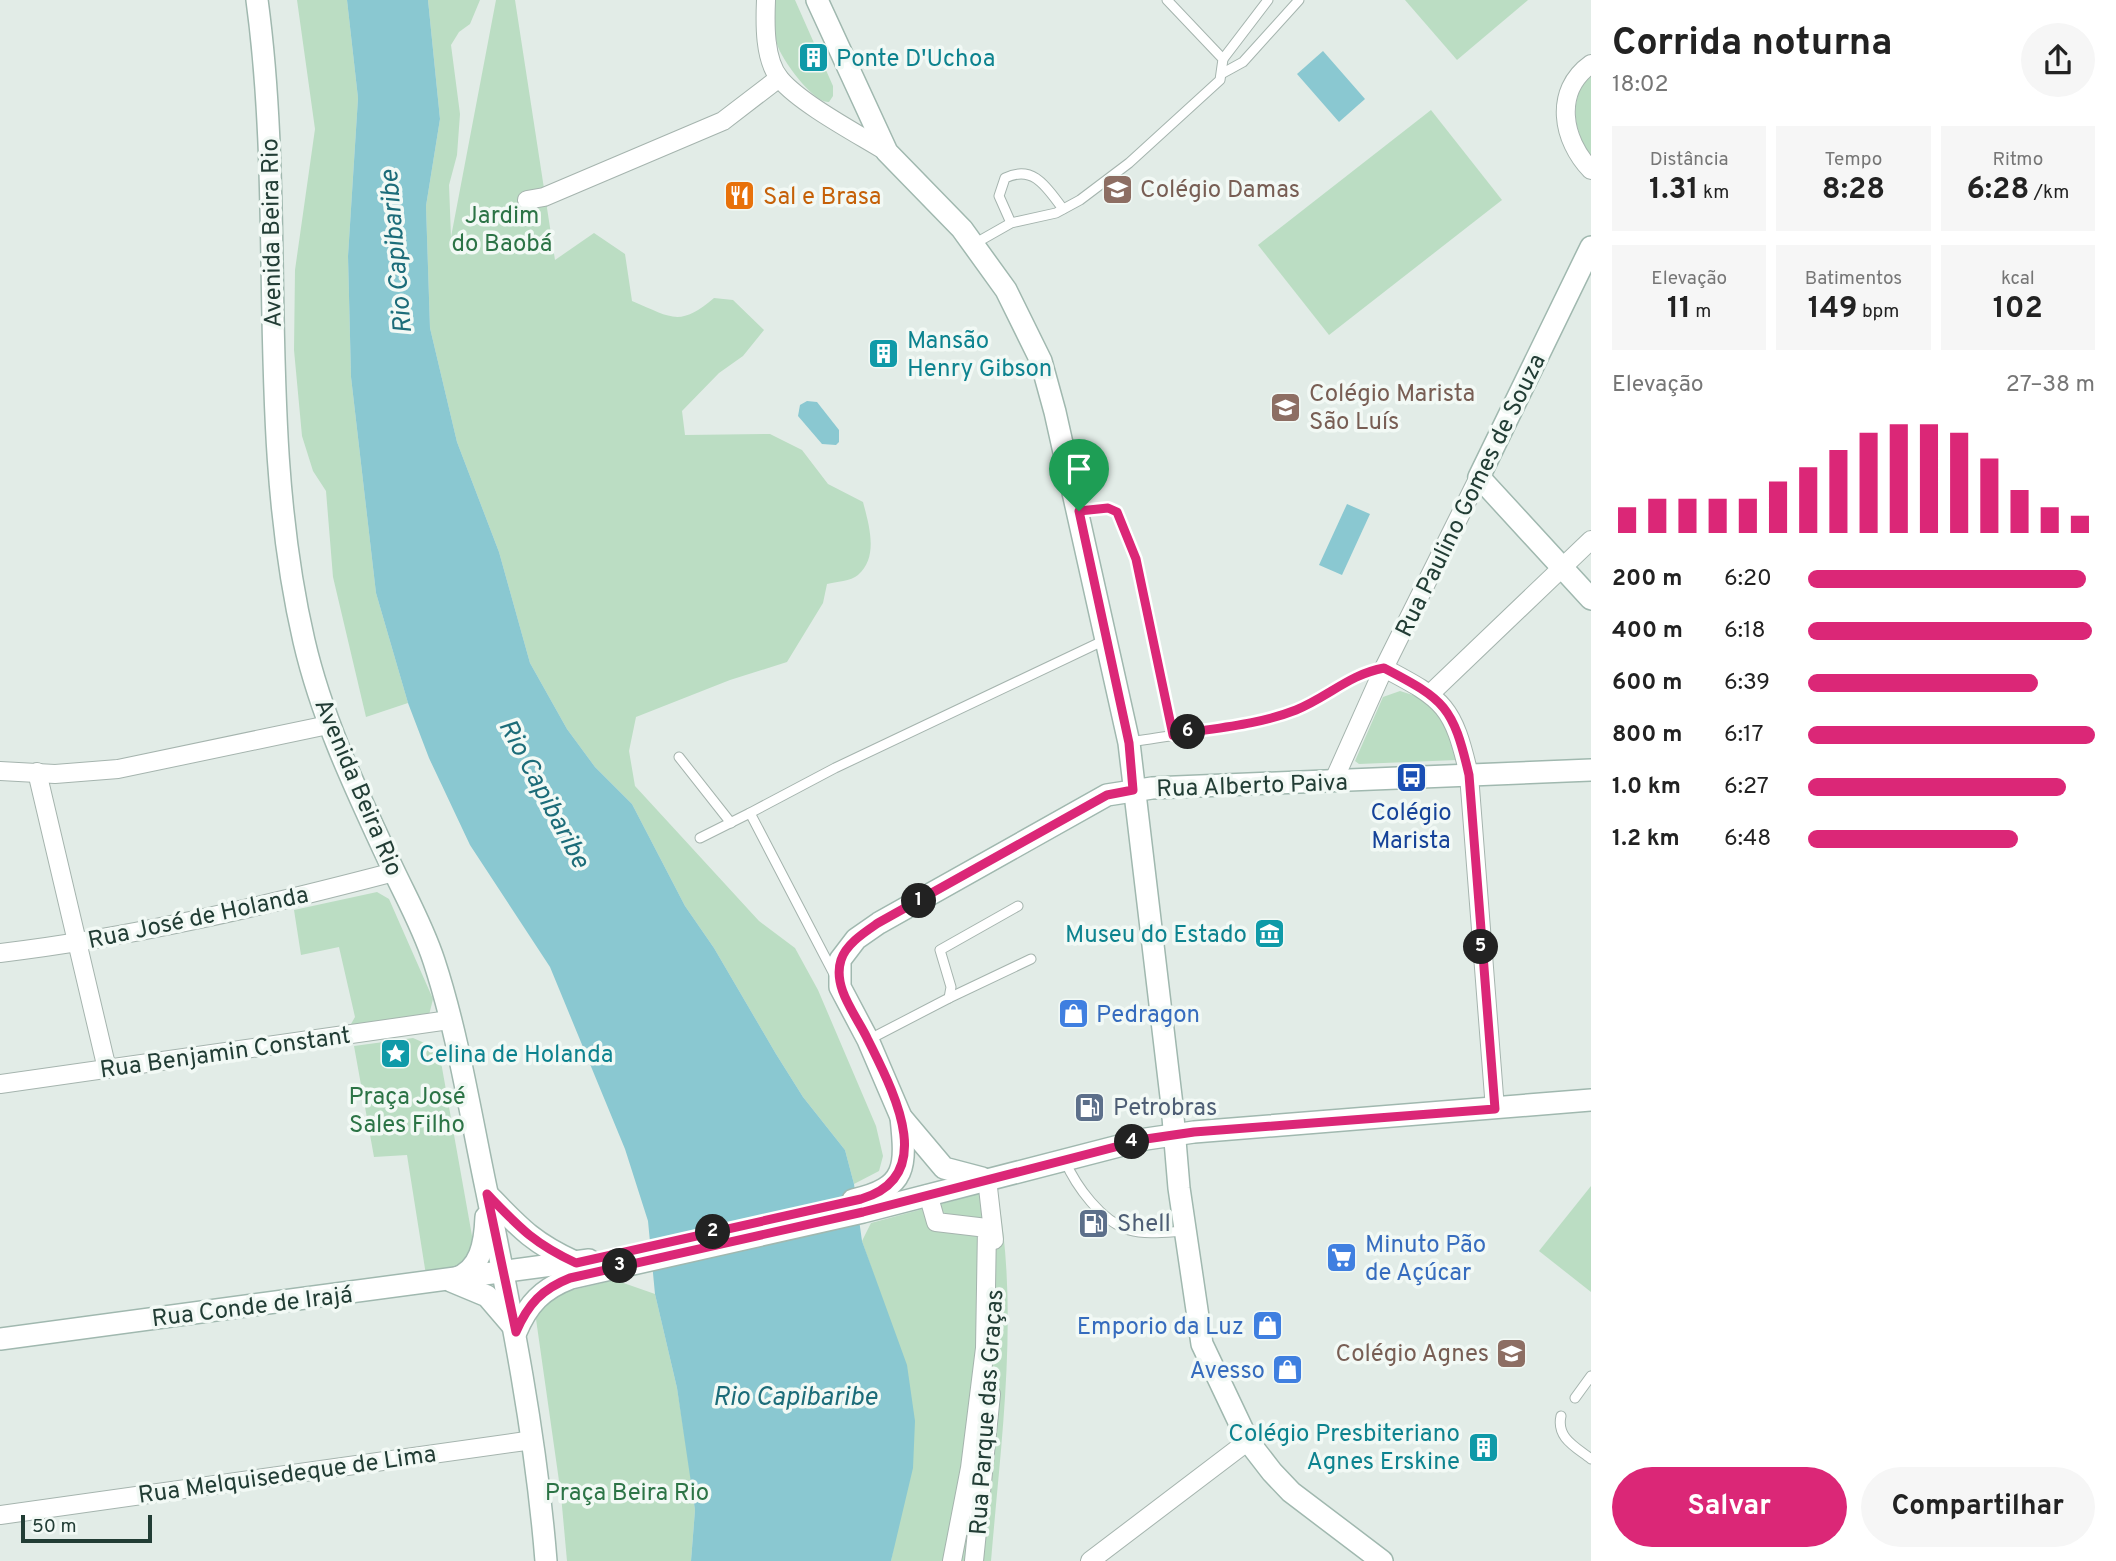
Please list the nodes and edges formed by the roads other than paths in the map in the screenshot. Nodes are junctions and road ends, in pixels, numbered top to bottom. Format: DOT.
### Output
graph roads {
  1 [pos="257,0"];
  2 [pos="766,0"];
  3 [pos="817,0"];
  4 [pos="1167,0"];
  5 [pos="1268,0"];
  6 [pos="1299,0"];
  7 [pos="1223,60"];
  8 [pos="1591,64"];
  9 [pos="1223,73"];
  10 [pos="779,78"];
  11 [pos="887,152"];
  12 [pos="1591,170"];
  13 [pos="527,201"];
  14 [pos="1063,209"];
  15 [pos="1011,223"];
  16 [pos="974,245"];
  17 [pos="1591,247"];
  18 [pos="1479,477"];
  19 [pos="1079,511"];
  20 [pos="1591,540"];
  21 [pos="1563,567"];
  22 [pos="1591,599"];
  23 [pos="1108,639"];
  24 [pos="1384,668"];
  25 [pos="1431,693"];
  26 [pos="328,725"];
  27 [pos="1173,735"];
  28 [pos="1129,743"];
  29 [pos="679,757"];
  30 [pos="1591,770"];
  31 [pos="0,771"];
  32 [pos="37,772"];
  33 [pos="1469,775"];
  34 [pos="1333,782"];
  35 [pos="1133,790"];
  36 [pos="750,813"];
  37 [pos="731,822"];
  38 [pos="700,838"];
  39 [pos="394,872"];
  40 [pos="1018,906"];
  41 [pos="78,943"];
  42 [pos="0,953"];
  43 [pos="1031,959"];
  44 [pos="840,987"];
  45 [pos="949,998"];
  46 [pos="449,1020"];
  47 [pos="868,1040"];
  48 [pos="107,1069"];
  49 [pos="0,1084"];
  50 [pos="1591,1100"];
  51 [pos="1495,1109"];
  52 [pos="901,1117"];
  53 [pos="1175,1134"];
  54 [pos="1065,1159"];
  55 [pos="987,1179"];
  56 [pos="487,1194"];
  57 [pos="928,1194"];
  58 [pos="862,1205"];
  59 [pos="1185,1231"];
  60 [pos="581,1266"];
  61 [pos="504,1273"];
  62 [pos="450,1280"];
  63 [pos="516,1332"];
  64 [pos="0,1339"];
  65 [pos="1591,1376"];
  66 [pos="1575,1398"];
  67 [pos="1561,1416"];
  68 [pos="533,1440"];
  69 [pos="1248,1441"];
  70 [pos="1591,1459"];
  71 [pos="0,1515"];
  72 [pos="546,1561"];
  73 [pos="952,1561"];
  74 [pos="974,1561"];
  75 [pos="1090,1561"];
  76 [pos="1382,1561"];
  1 -- 26 [label="main road, Avenida Beira Rio"];
  2 -- 10 [label="street"];
  3 -- 11 [label="main road"];
  4 -- 7 [label="lane"];
  5 -- 7 [label="lane"];
  6 -- 9 [label="lane"];
  7 -- 9 [label="lane"];
  8 -- 12 [label="street"];
  9 -- 14 [label="lane"];
  10 -- 11 [label="street"];
  10 -- 13 [label="street"];
  11 -- 16 [label="main road"];
  14 -- 15 [label="lane"];
  14 -- 15 [label="lane"];
  15 -- 16 [label="lane"];
  16 -- 19 [label="main road"];
  17 -- 18 [label="main road, Rua Paulino Gomes de Souza"];
  18 -- 21 [label="main road"];
  18 -- 24 [label="street, Rua Paulino Gomes de Souza"];
  19 -- 23 [label="main road"];
  19 -- 27 [label="lane"];
  20 -- 21 [label="street"];
  21 -- 22 [label="main road"];
  21 -- 25 [label="street"];
  23 -- 28 [label="main road"];
  23 -- 36 [label="lane"];
  24 -- 25 [label="street"];
  24 -- 27 [label="lane"];
  24 -- 34 [label="street, Rua Paulino Gomes de Souza"];
  25 -- 33 [label="street"];
  26 -- 32 [label="street"];
  26 -- 39 [label="main road, Avenida Beira Rio"];
  27 -- 28 [label="lane"];
  28 -- 35 [label="main road"];
  29 -- 37 [label="lane"];
  30 -- 33 [label="main road, Rua Alberto Paiva"];
  31 -- 32 [label="street"];
  32 -- 41 [label="street"];
  33 -- 34 [label="main road, Rua Alberto Paiva"];
  33 -- 51 [label="street"];
  34 -- 35 [label="main road, Rua Alberto Paiva"];
  35 -- 44 [label="main road, Rua Alberto Paiva"];
  35 -- 53 [label="main road"];
  36 -- 37 [label="lane"];
  36 -- 44 [label="lane"];
  37 -- 38 [label="lane"];
  39 -- 41 [label="street, Rua José de Holanda"];
  39 -- 46 [label="main road, Avenida Beira Rio"];
  40 -- 45 [label="lane"];
  41 -- 42 [label="street, Rua José de Holanda"];
  41 -- 48 [label="street"];
  43 -- 45 [label="lane"];
  44 -- 47 [label="main road"];
  45 -- 47 [label="lane"];
  46 -- 48 [label="street, Rua Benjamin Constant"];
  46 -- 56 [label="main road, Avenida Beira Rio"];
  47 -- 52 [label="main road"];
  48 -- 49 [label="street, Rua Benjamin Constant"];
  50 -- 51 [label="main road"];
  51 -- 53 [label="main road"];
  52 -- 55 [label="main road"];
  52 -- 58 [label="main road"];
  53 -- 54 [label="main road"];
  53 -- 59 [label="main road"];
  54 -- 55 [label="main road"];
  54 -- 59 [label="lane"];
  55 -- 57 [label="main road"];
  55 -- 74 [label="street, Rua Parque das Graças"];
  56 -- 60 [label="main road"];
  56 -- 61 [label="main road, Avenida Beira Rio"];
  56 -- 62 [label="main road"];
  57 -- 58 [label="main road"];
  57 -- 73 [label="street"];
  58 -- 60 [label="main road"];
  59 -- 69 [label="main road"];
  60 -- 61 [label="main road, Rua Conde de Irajá"];
  60 -- 63 [label="main road"];
  61 -- 62 [label="main road, Rua Conde de Irajá"];
  61 -- 63 [label="main road, Avenida Beira Rio"];
  62 -- 63 [label="main road"];
  62 -- 64 [label="main road, Rua Conde de Irajá"];
  63 -- 68 [label="main road, Avenida Beira Rio"];
  65 -- 66 [label="lane"];
  67 -- 70 [label="lane"];
  68 -- 71 [label="street, Rua Melquisedeque de Lima"];
  68 -- 72 [label="main road, Avenida Beira Rio"];
  69 -- 75 [label="street"];
  69 -- 76 [label="main road"];
}
